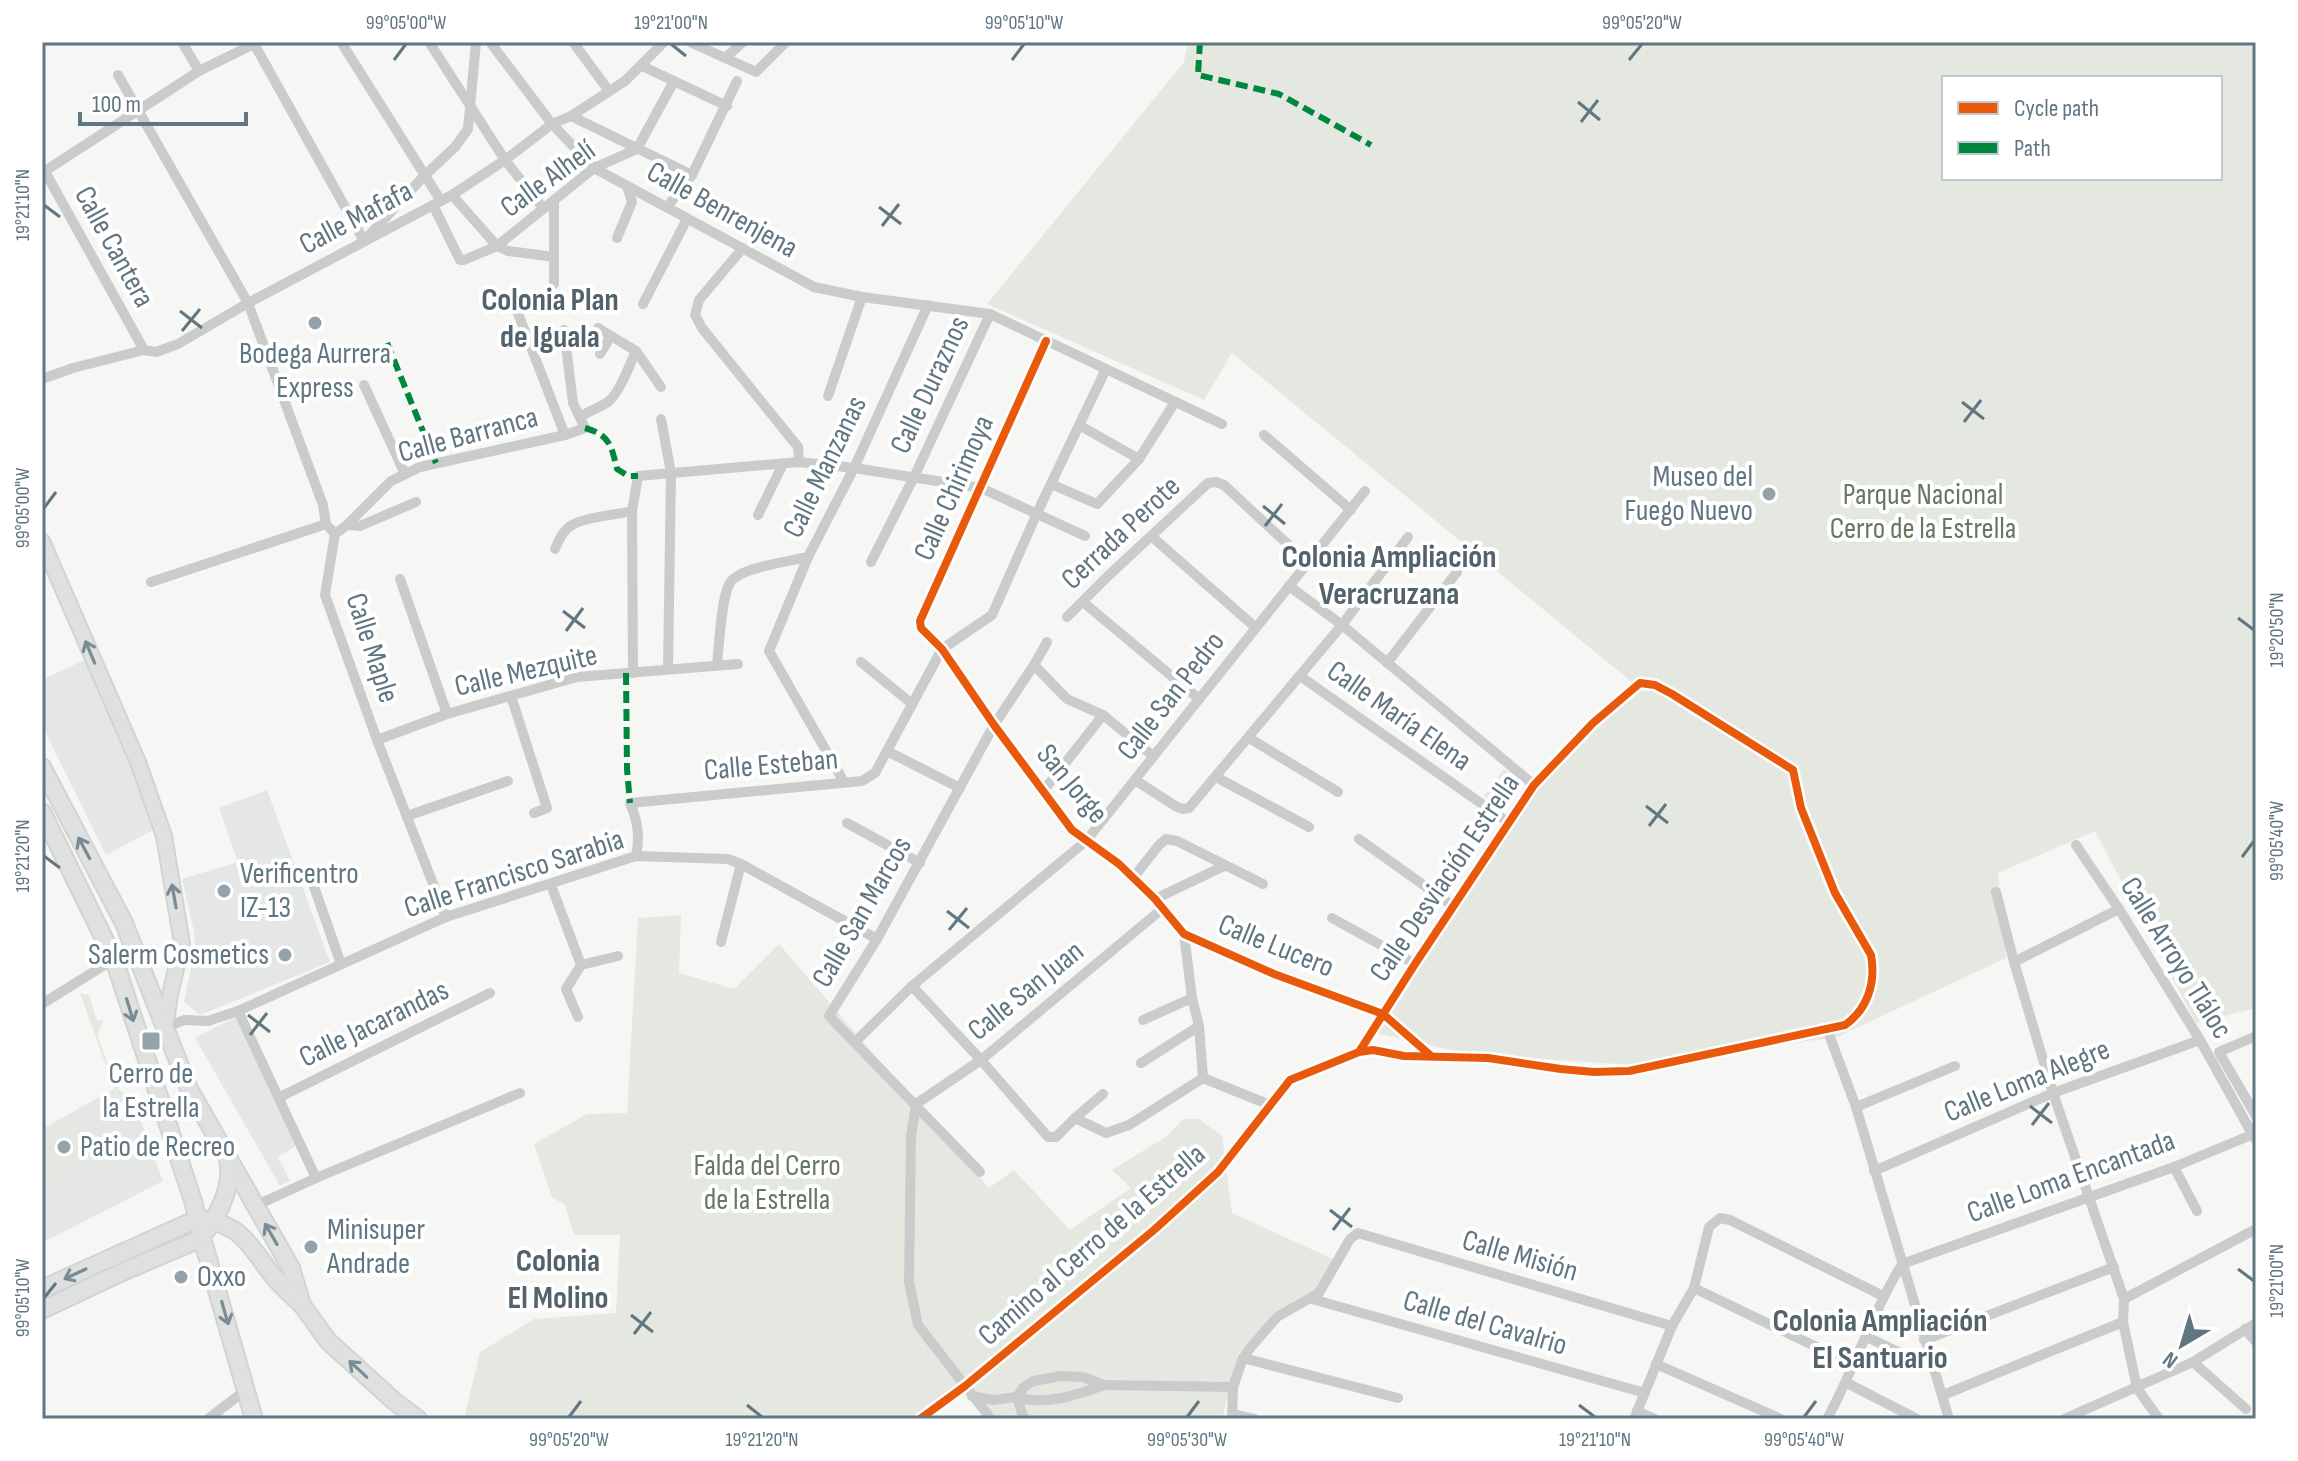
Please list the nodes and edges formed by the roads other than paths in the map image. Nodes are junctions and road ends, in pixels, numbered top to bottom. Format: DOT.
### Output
graph roads {
  1 [pos="182,42"];
  2 [pos="341,42"];
  3 [pos="429,42"];
  4 [pos="476,42"];
  5 [pos="490,42"];
  6 [pos="573,42"];
  7 [pos="664,42"];
  8 [pos="743,42"];
  9 [pos="786,42"];
  10 [pos="255,43"];
  11 [pos="697,43"];
  12 [pos="725,58"];
  13 [pos="642,66"];
  14 [pos="199,71"];
  15 [pos="118,75"];
  16 [pos="674,81"];
  17 [pos="737,81"];
  18 [pos="609,91"];
  19 [pos="470,104"];
  20 [pos="727,106"];
  21 [pos="138,111"];
  22 [pos="571,116"];
  23 [pos="552,124"];
  24 [pos="637,149"];
  25 [pos="505,160"];
  26 [pos="594,168"];
  27 [pos="43,170"];
  28 [pos="692,175"];
  29 [pos="424,176"];
  30 [pos="627,186"];
  31 [pos="452,195"];
  32 [pos="554,201"];
  33 [pos="437,203"];
  34 [pos="667,207"];
  35 [pos="543,208"];
  36 [pos="687,219"];
  37 [pos="617,238"];
  38 [pos="364,241"];
  39 [pos="497,246"];
  40 [pos="742,249"];
  41 [pos="554,257"];
  42 [pos="554,284"];
  43 [pos="862,297"];
  44 [pos="512,298"];
  45 [pos="248,303"];
  46 [pos="643,304"];
  47 [pos="928,305"];
  48 [pos="990,314"];
  49 [pos="598,328"];
  50 [pos="564,330"];
  51 [pos="611,336"];
  52 [pos="1046,341"];
  53 [pos="144,350"];
  54 [pos="636,351"];
  55 [pos="600,354"];
  56 [pos="1106,369"];
  57 [pos="42,379"];
  58 [pos="364,385"];
  59 [pos="661,387"];
  60 [pos="828,396"];
  61 [pos="1175,402"];
  62 [pos="661,419"];
  63 [pos="582,422"];
  64 [pos="1222,424"];
  65 [pos="1079,425"];
  66 [pos="565,435"];
  67 [pos="1264,435"];
  68 [pos="1139,459"];
  69 [pos="799,462"];
  70 [pos="783,464"];
  71 [pos="854,468"];
  72 [pos="671,473"];
  73 [pos="405,474"];
  74 [pos="914,477"];
  75 [pos="1051,484"];
  76 [pos="981,488"];
  77 [pos="1365,491"];
  78 [pos="416,502"];
  79 [pos="1351,510"];
  80 [pos="632,511"];
  81 [pos="1037,513"];
  82 [pos="758,515"];
  83 [pos="326,524"];
  84 [pos="347,525"];
  85 [pos="335,534"];
  86 [pos="1085,536"];
  87 [pos="1151,536"];
  88 [pos="1408,537"];
  89 [pos="42,541"];
  90 [pos="555,549"];
  91 [pos="808,557"];
  92 [pos="871,562"];
  93 [pos="1308,563"];
  94 [pos="1457,572"];
  95 [pos="400,579"];
  96 [pos="151,582"];
  97 [pos="1289,586"];
  98 [pos="1083,602"];
  99 [pos="1067,617"];
  100 [pos="1342,625"];
  101 [pos="1255,627"];
  102 [pos="1047,642"];
  103 [pos="942,649"];
  104 [pos="861,662"];
  105 [pos="1387,663"];
  106 [pos="738,664"];
  107 [pos="717,665"];
  108 [pos="1034,665"];
  109 [pos="668,669"];
  110 [pos="633,673"];
  111 [pos="1300,676"];
  112 [pos="511,696"];
  113 [pos="1199,699"];
  114 [pos="912,704"];
  115 [pos="447,714"];
  116 [pos="1103,715"];
  117 [pos="994,725"];
  118 [pos="1249,738"];
  119 [pos="377,740"];
  120 [pos="887,751"];
  121 [pos="1153,756"];
  122 [pos="42,767"];
  123 [pos="1793,770"];
  124 [pos="1216,777"];
  125 [pos="1135,780"];
  126 [pos="508,781"];
  127 [pos="844,782"];
  128 [pos="1534,785"];
  129 [pos="960,788"];
  130 [pos="1044,790"];
  131 [pos="1338,792"];
  132 [pos="42,812"];
  133 [pos="534,813"];
  134 [pos="407,816"];
  135 [pos="847,823"];
  136 [pos="1509,823"];
  137 [pos="1309,827"];
  138 [pos="1359,839"];
  139 [pos="1086,841"];
  140 [pos="2076,845"];
  141 [pos="636,856"];
  142 [pos="920,863"];
  143 [pos="741,864"];
  144 [pos="1224,866"];
  145 [pos="311,878"];
  146 [pos="1133,878"];
  147 [pos="1263,884"];
  148 [pos="551,885"];
  149 [pos="1996,892"];
  150 [pos="1155,899"];
  151 [pos="1453,906"];
  152 [pos="1162,909"];
  153 [pos="2119,909"];
  154 [pos="446,917"];
  155 [pos="1332,918"];
  156 [pos="1184,934"];
  157 [pos="877,939"];
  158 [pos="721,942"];
  159 [pos="618,956"];
  160 [pos="114,959"];
  161 [pos="2014,962"];
  162 [pos="341,964"];
  163 [pos="1415,964"];
  164 [pos="581,965"];
  165 [pos="912,986"];
  166 [pos="490,993"];
  167 [pos="1192,998"];
  168 [pos="42,1004"];
  169 [pos="238,1011"];
  170 [pos="1383,1014"];
  171 [pos="578,1017"];
  172 [pos="1143,1020"];
  173 [pos="1199,1026"];
  174 [pos="165,1028"];
  175 [pos="1827,1029"];
  176 [pos="2256,1036"];
  177 [pos="2200,1040"];
  178 [pos="855,1042"];
  179 [pos="1359,1052"];
  180 [pos="1430,1055"];
  181 [pos="981,1060"];
  182 [pos="1141,1063"];
  183 [pos="1955,1066"];
  184 [pos="1203,1078"];
  185 [pos="520,1093"];
  186 [pos="2053,1093"];
  187 [pos="1103,1094"];
  188 [pos="280,1097"];
  189 [pos="916,1104"];
  190 [pos="1270,1105"];
  191 [pos="1856,1107"];
  192 [pos="2255,1111"];
  193 [pos="1075,1118"];
  194 [pos="2255,1137"];
  195 [pos="223,1146"];
  196 [pos="2174,1167"];
  197 [pos="1874,1171"];
  198 [pos="980,1172"];
  199 [pos="316,1178"];
  200 [pos="2090,1196"];
  201 [pos="255,1206"];
  202 [pos="2197,1211"];
  203 [pos="205,1220"];
  204 [pos="2256,1229"];
  205 [pos="202,1238"];
  206 [pos="114,1256"];
  207 [pos="1902,1264"];
  208 [pos="2114,1267"];
  209 [pos="120,1273"];
  210 [pos="1694,1288"];
  211 [pos="42,1289"];
  212 [pos="1883,1296"];
  213 [pos="1312,1299"];
  214 [pos="2124,1299"];
  215 [pos="302,1305"];
  216 [pos="42,1310"];
  217 [pos="2123,1322"];
  218 [pos="2256,1323"];
  219 [pos="1672,1326"];
  220 [pos="2245,1329"];
  221 [pos="1867,1337"];
  222 [pos="1924,1340"];
  223 [pos="2256,1342"];
  224 [pos="1243,1358"];
  225 [pos="2193,1362"];
  226 [pos="1656,1364"];
  227 [pos="1854,1365"];
  228 [pos="1934,1369"];
  229 [pos="1847,1383"];
  230 [pos="1104,1385"];
  231 [pos="965,1386"];
  232 [pos="1233,1387"];
  233 [pos="2137,1388"];
  234 [pos="247,1389"];
  235 [pos="1645,1393"];
  236 [pos="1943,1395"];
  237 [pos="972,1396"];
  238 [pos="1017,1397"];
  239 [pos="1398,1398"];
  240 [pos="2246,1409"];
  241 [pos="1636,1415"];
  242 [pos="1232,1416"];
  243 [pos="208,1419"];
  244 [pos="254,1419"];
  245 [pos="418,1419"];
  246 [pos="920,1419"];
  247 [pos="991,1419"];
  248 [pos="1024,1419"];
  249 [pos="1254,1419"];
  250 [pos="1655,1419"];
  251 [pos="1781,1419"];
  252 [pos="1827,1419"];
  253 [pos="1917,1419"];
  254 [pos="1949,1419"];
  255 [pos="2064,1419"];
  256 [pos="2159,1419"];
  1 -- 14 [label="street"];
  2 -- 29 [label="street"];
  3 -- 19 [label="street"];
  4 -- 19 [label="street"];
  5 -- 23 [label="street, Calle Benrenjena"];
  6 -- 18 [label="street"];
  7 -- 13 [label="street, Calle Mafafa"];
  8 -- 12 [label="street"];
  9 -- 12 [label="street"];
  10 -- 14 [label="street"];
  10 -- 38 [label="street"];
  11 -- 12 [label="street"];
  13 -- 16 [label="street"];
  13 -- 18 [label="street, Calle Mafafa"];
  14 -- 21 [label="street"];
  15 -- 21 [label="street"];
  16 -- 20 [label="street"];
  16 -- 24 [label="street, Calle Alhelí"];
  17 -- 20 [label="street"];
  18 -- 22 [label="street, Calle Mafafa"];
  19 -- 25 [label="street"];
  19 -- 29 [label="street"];
  20 -- 28 [label="street"];
  21 -- 27 [label="street"];
  21 -- 45 [label="street"];
  22 -- 23 [label="street, Calle Mafafa"];
  22 -- 24 [label="street"];
  23 -- 25 [label="street, Calle Mafafa"];
  23 -- 26 [label="street, Calle Benrenjena"];
  24 -- 26 [label="street, Calle Alhelí"];
  24 -- 28 [label="street"];
  25 -- 31 [label="street, Calle Mafafa"];
  25 -- 35 [label="street"];
  26 -- 30 [label="street, Calle Benrenjena"];
  26 -- 32 [label="street, Calle Alhelí"];
  27 -- 53 [label="street, Calle Cantera"];
  28 -- 34 [label="street"];
  29 -- 33 [label="street"];
  29 -- 38 [label="street"];
  30 -- 34 [label="street, Calle Benrenjena"];
  30 -- 37 [label="street"];
  31 -- 33 [label="street, Calle Mafafa"];
  31 -- 39 [label="street"];
  32 -- 35 [label="street, Calle Alhelí"];
  32 -- 41 [label="street"];
  33 -- 38 [label="street, Calle Mafafa"];
  33 -- 39 [label="street, Calle Alhelí"];
  34 -- 36 [label="street, Calle Benrenjena"];
  35 -- 39 [label="street, Calle Alhelí"];
  36 -- 40 [label="street, Calle Benrenjena"];
  36 -- 46 [label="street"];
  38 -- 45 [label="street, Calle Mafafa"];
  39 -- 41 [label="street"];
  40 -- 43 [label="street, Calle Benrenjena"];
  40 -- 69 [label="street"];
  41 -- 42 [label="street"];
  43 -- 47 [label="street, Calle Benrenjena"];
  43 -- 60 [label="street"];
  44 -- 66 [label="street"];
  45 -- 53 [label="street, Calle Mafafa"];
  45 -- 83 [label="street"];
  47 -- 48 [label="street, Calle Benrenjena"];
  47 -- 71 [label="street, Calle Manzanas"];
  48 -- 52 [label="street, Calle Benrenjena"];
  48 -- 74 [label="street, Calle Duraznos"];
  49 -- 51 [label="street"];
  50 -- 63 [label="street"];
  51 -- 54 [label="street"];
  51 -- 55 [label="street"];
  52 -- 56 [label="street, Calle Benrenjena"];
  52 -- 76 [label="street, Calle Chirimoya"];
  53 -- 57 [label="street, Calle Mafafa"];
  54 -- 59 [label="street"];
  54 -- 63 [label="street, Calle Barranca"];
  56 -- 61 [label="street, Calle Benrenjena"];
  56 -- 65 [label="street"];
  58 -- 73 [label="street"];
  61 -- 64 [label="street, Calle Benrenjena"];
  61 -- 68 [label="street"];
  62 -- 72 [label="street"];
  63 -- 66 [label="street, Calle Barranca"];
  65 -- 68 [label="street"];
  65 -- 75 [label="street"];
  66 -- 73 [label="street, Calle Barranca"];
  67 -- 79 [label="street"];
  68 -- 75 [label="street"];
  69 -- 70 [label="street"];
  69 -- 71 [label="street"];
  70 -- 72 [label="street"];
  70 -- 82 [label="street"];
  71 -- 74 [label="street"];
  71 -- 91 [label="street, Calle Manzanas"];
  72 -- 80 [label="street"];
  72 -- 109 [label="street"];
  73 -- 84 [label="street, Calle Barranca"];
  74 -- 76 [label="street"];
  74 -- 92 [label="street, Calle Duraznos"];
  75 -- 81 [label="street"];
  76 -- 81 [label="street"];
  76 -- 103 [label="street, Calle Chirimoya"];
  77 -- 79 [label="street, Calle San Pedro"];
  78 -- 84 [label="street"];
  79 -- 93 [label="street, Calle San Pedro"];
  80 -- 90 [label="street"];
  80 -- 110 [label="street"];
  81 -- 86 [label="street"];
  81 -- 103 [label="street"];
  83 -- 85 [label="street"];
  83 -- 96 [label="street"];
  84 -- 85 [label="street, Calle Barranca"];
  85 -- 119 [label="street, Calle Maple"];
  87 -- 93 [label="street, Cerrada Perote"];
  87 -- 98 [label="street, Cerrada Perote"];
  87 -- 101 [label="street"];
  88 -- 100 [label="street"];
  174 -- 89 [label="main road, one-way"];
  91 -- 107 [label="street"];
  91 -- 127 [label="street, Calle Manzanas"];
  93 -- 97 [label="street, Calle San Pedro"];
  94 -- 105 [label="street"];
  95 -- 115 [label="street"];
  97 -- 100 [label="street"];
  97 -- 101 [label="street, Calle San Pedro"];
  98 -- 99 [label="street, Cerrada Perote"];
  98 -- 113 [label="street"];
  100 -- 105 [label="street"];
  100 -- 111 [label="street"];
  101 -- 113 [label="street, Calle San Pedro"];
  102 -- 108 [label="street"];
  103 -- 114 [label="street, Calle Esteban"];
  103 -- 117 [label="street, San Jorge"];
  104 -- 114 [label="street"];
  105 -- 128 [label="street"];
  106 -- 107 [label="street, Calle Mezquite"];
  107 -- 109 [label="street, Calle Mezquite"];
  108 -- 116 [label="street"];
  108 -- 117 [label="street"];
  109 -- 110 [label="street, Calle Mezquite"];
  110 -- 112 [label="street, Calle Mezquite"];
  111 -- 118 [label="street"];
  111 -- 136 [label="street, Calle María Elena"];
  112 -- 115 [label="street, Calle Mezquite"];
  112 -- 133 [label="street"];
  113 -- 121 [label="street, Calle San Pedro"];
  114 -- 120 [label="street, Calle Esteban"];
  115 -- 119 [label="street, Calle Mezquite"];
  116 -- 121 [label="street"];
  116 -- 130 [label="street"];
  117 -- 129 [label="street, Calle San Marcos"];
  117 -- 130 [label="street, San Jorge"];
  118 -- 124 [label="street"];
  118 -- 131 [label="street"];
  119 -- 134 [label="street, Calle Maple"];
  120 -- 127 [label="street, Calle Esteban"];
  120 -- 129 [label="street"];
  121 -- 125 [label="street, Calle San Pedro"];
  174 -- 122 [label="main road, one-way"];
  123 -- 128 [label="street, Calle Desviación Estrella"];
  123 -- 175 [label="street, Camino al Cerro de la Estrella"];
  124 -- 125 [label="street"];
  124 -- 137 [label="street"];
  125 -- 139 [label="street, Calle San Pedro"];
  126 -- 134 [label="street"];
  127 -- 141 [label="street, Calle Esteban"];
  128 -- 136 [label="street, Calle Desviación Estrella"];
  129 -- 142 [label="street, Calle San Marcos"];
  130 -- 139 [label="street, San Jorge"];
  132 -- 160 [label="main road"];
  134 -- 154 [label="street, Calle Maple"];
  135 -- 142 [label="street"];
  136 -- 151 [label="street, Calle Desviación Estrella"];
  138 -- 151 [label="street"];
  139 -- 146 [label="street, San Jorge"];
  139 -- 165 [label="street, Calle San Pedro"];
  140 -- 153 [label="street, Calle Arroyo Tláloc"];
  141 -- 143 [label="street, Calle Francisco Sarabia"];
  141 -- 148 [label="street, Calle Francisco Sarabia"];
  142 -- 157 [label="street, Calle San Marcos"];
  143 -- 157 [label="street, Calle Francisco Sarabia"];
  143 -- 158 [label="street"];
  144 -- 146 [label="street"];
  144 -- 147 [label="street"];
  144 -- 150 [label="street"];
  145 -- 162 [label="street"];
  146 -- 150 [label="street, San Jorge"];
  148 -- 154 [label="street, Calle Francisco Sarabia"];
  148 -- 164 [label="street"];
  149 -- 161 [label="street"];
  150 -- 152 [label="street, San Jorge"];
  151 -- 163 [label="street, Calle Desviación Estrella"];
  152 -- 156 [label="street, San Jorge"];
  152 -- 181 [label="street, Calle San Juan"];
  153 -- 161 [label="street"];
  153 -- 177 [label="street, Calle Arroyo Tláloc"];
  154 -- 162 [label="street, Calle Francisco Sarabia"];
  155 -- 163 [label="street"];
  156 -- 167 [label="street"];
  156 -- 170 [label="street, Calle Lucero"];
  157 -- 178 [label="street, Calle San Marcos"];
  159 -- 164 [label="street"];
  160 -- 168 [label="street"];
  160 -- 203 [label="main road, one-way"];
  161 -- 186 [label="street"];
  162 -- 169 [label="street, Calle Francisco Sarabia"];
  163 -- 170 [label="street, Calle Desviación Estrella"];
  164 -- 171 [label="street"];
  165 -- 178 [label="street, Calle San Pedro"];
  165 -- 181 [label="street"];
  166 -- 188 [label="street, Calle Jacarandas"];
  167 -- 172 [label="street"];
  167 -- 173 [label="street"];
  169 -- 174 [label="street, Calle Francisco Sarabia"];
  169 -- 188 [label="street"];
  170 -- 179 [label="street, Calle Desviación Estrella"];
  170 -- 180 [label="street, Calle Lucero"];
  173 -- 182 [label="street"];
  173 -- 184 [label="street"];
  174 -- 195 [label="main road"];
  175 -- 180 [label="street, Camino al Cerro de la Estrella"];
  175 -- 191 [label="street"];
  176 -- 192 [label="street"];
  177 -- 186 [label="street, Calle Loma Alegre"];
  177 -- 194 [label="street, Calle Arroyo Tláloc"];
  178 -- 189 [label="street, Calle San Marcos"];
  179 -- 180 [label="street, Camino al Cerro de la Estrella"];
  179 -- 190 [label="street, Camino al Cerro de la Estrella"];
  181 -- 189 [label="street, Calle San Juan"];
  181 -- 193 [label="street"];
  183 -- 191 [label="street"];
  184 -- 190 [label="street"];
  184 -- 193 [label="street"];
  185 -- 199 [label="street"];
  186 -- 197 [label="street, Calle Loma Alegre"];
  186 -- 200 [label="street"];
  187 -- 193 [label="street"];
  188 -- 199 [label="street"];
  189 -- 198 [label="street, Calle San Marcos"];
  189 -- 231 [label="street"];
  190 -- 231 [label="street, Camino al Cerro de la Estrella"];
  191 -- 197 [label="street"];
  194 -- 196 [label="street, Calle Loma Encantada"];
  195 -- 201 [label="main road"];
  195 -- 203 [label="main road"];
  196 -- 200 [label="street, Calle Loma Encantada"];
  196 -- 202 [label="street"];
  197 -- 207 [label="street"];
  199 -- 201 [label="street"];
  200 -- 207 [label="street, Calle Loma Encantada"];
  200 -- 208 [label="street"];
  215 -- 201 [label="main road, one-way"];
  203 -- 205 [label="main road"];
  203 -- 206 [label="main road"];
  203 -- 215 [label="main road"];
  204 -- 214 [label="street"];
  205 -- 209 [label="main road"];
  205 -- 234 [label="main road, one-way"];
  206 -- 209 [label="main road"];
  206 -- 211 [label="main road, one-way"];
  207 -- 212 [label="street"];
  207 -- 222 [label="street"];
  208 -- 214 [label="street"];
  208 -- 222 [label="street"];
  209 -- 216 [label="main road"];
  210 -- 212 [label="street"];
  210 -- 219 [label="street"];
  210 -- 227 [label="street"];
  212 -- 221 [label="street"];
  213 -- 219 [label="street, Calle Misión"];
  213 -- 224 [label="street"];
  213 -- 235 [label="street, Calle del Cavalrio"];
  214 -- 217 [label="street"];
  245 -- 215 [label="main road, one-way"];
  217 -- 233 [label="street"];
  217 -- 236 [label="street"];
  218 -- 220 [label="street"];
  219 -- 226 [label="street"];
  220 -- 223 [label="street"];
  220 -- 225 [label="street"];
  221 -- 227 [label="street"];
  221 -- 228 [label="street"];
  222 -- 228 [label="street"];
  224 -- 232 [label="street"];
  224 -- 239 [label="street"];
  225 -- 233 [label="street"];
  225 -- 240 [label="street"];
  226 -- 235 [label="street"];
  226 -- 251 [label="street"];
  227 -- 229 [label="street"];
  228 -- 236 [label="street"];
  229 -- 252 [label="street"];
  229 -- 253 [label="street"];
  230 -- 232 [label="street"];
  230 -- 238 [label="street"];
  230 -- 238 [label="street"];
  231 -- 237 [label="street"];
  231 -- 246 [label="street, Camino al Cerro de la Estrella"];
  232 -- 242 [label="street"];
  233 -- 255 [label="street"];
  233 -- 256 [label="street"];
  234 -- 243 [label="street"];
  234 -- 244 [label="main road"];
  235 -- 241 [label="street"];
  236 -- 254 [label="street"];
  237 -- 238 [label="street"];
  237 -- 247 [label="street"];
  238 -- 248 [label="street"];
  241 -- 250 [label="street"];
  242 -- 249 [label="street"];
}
